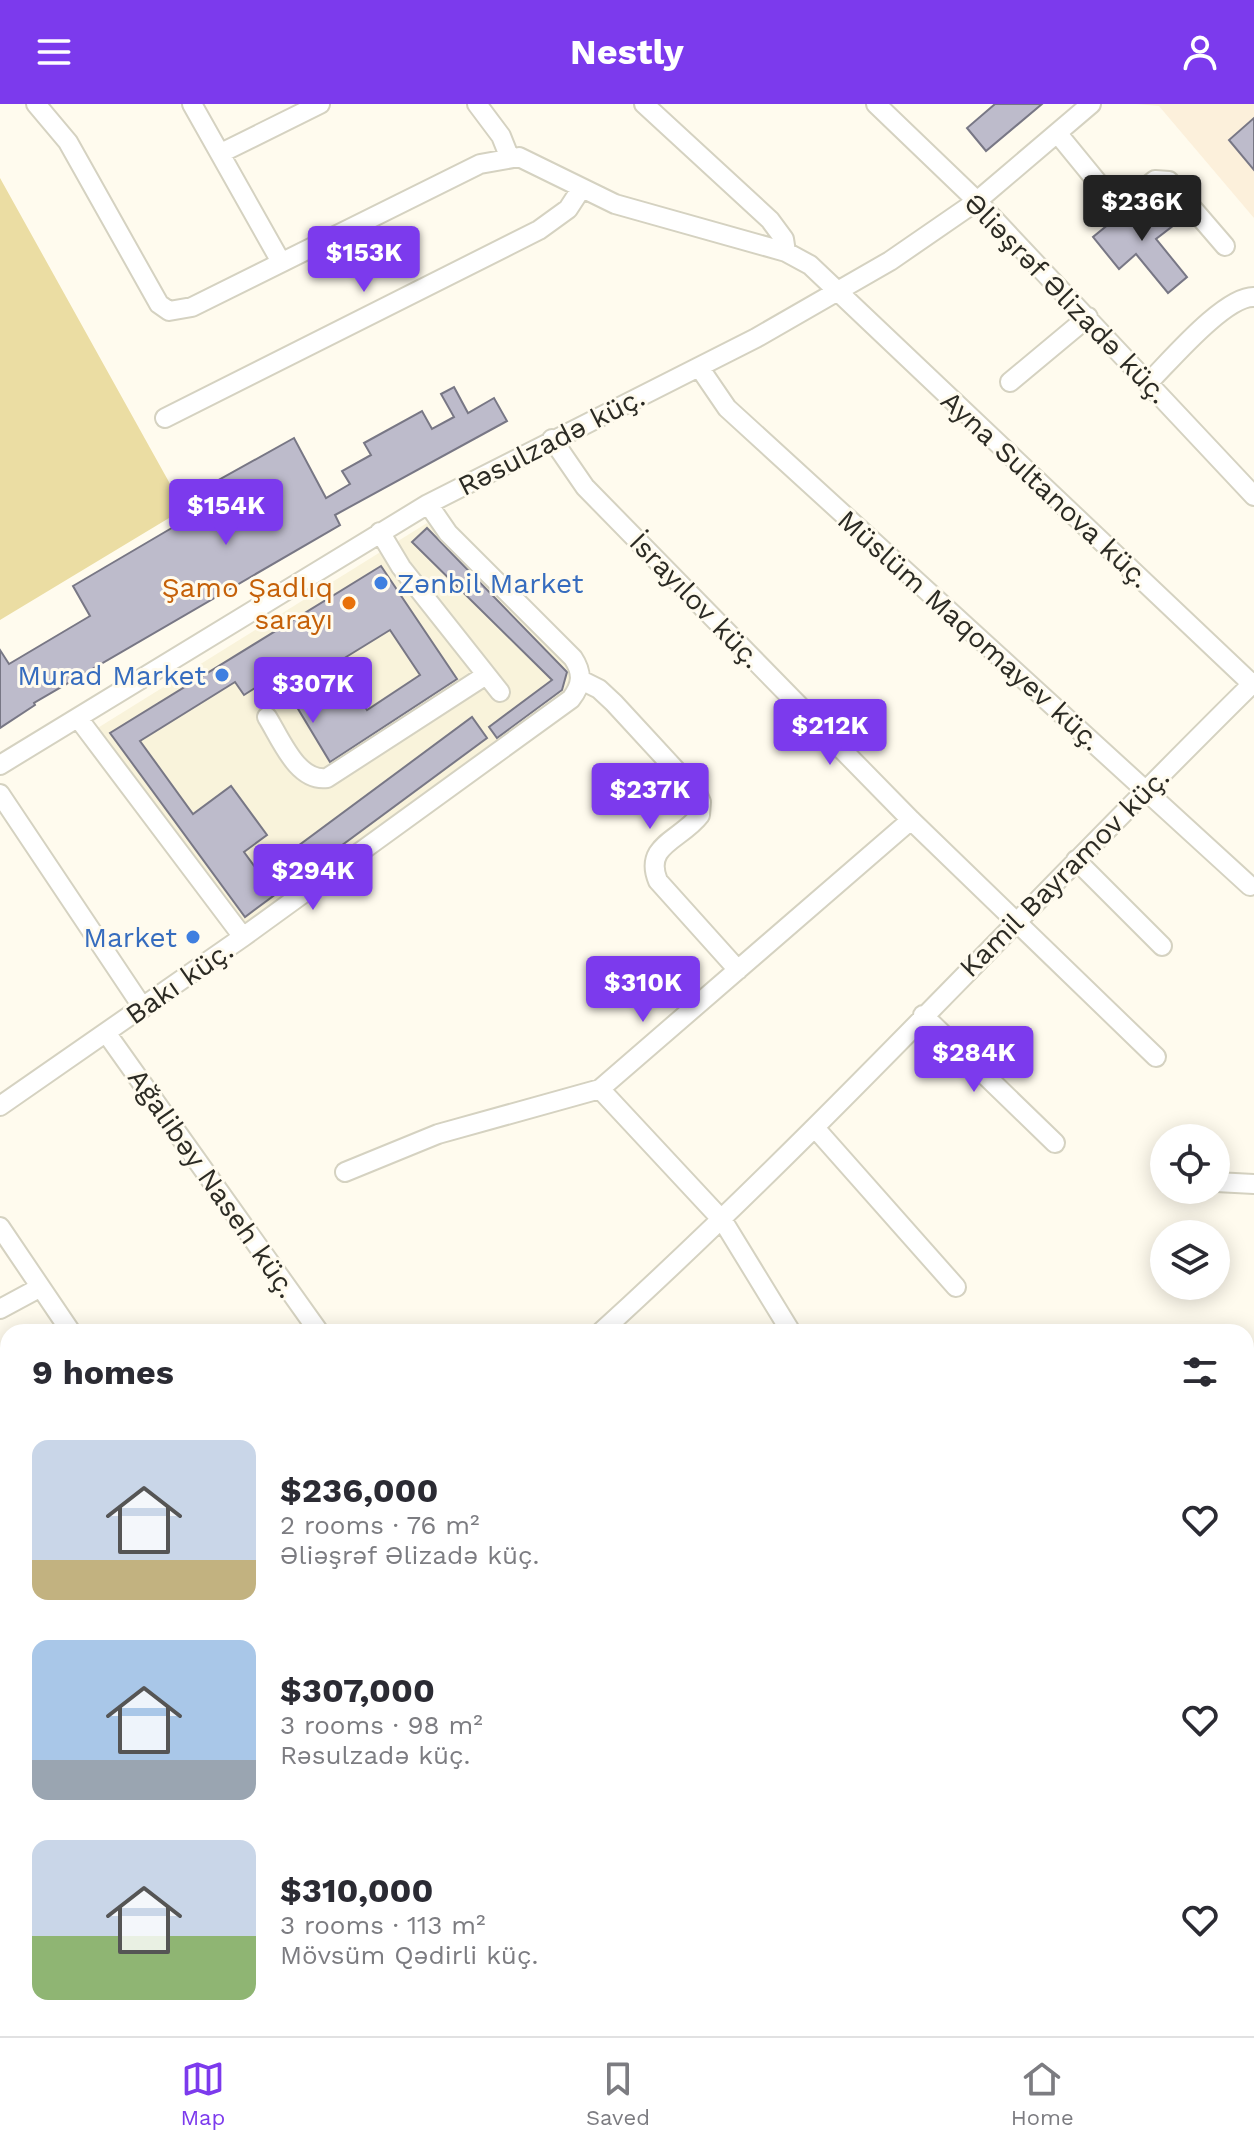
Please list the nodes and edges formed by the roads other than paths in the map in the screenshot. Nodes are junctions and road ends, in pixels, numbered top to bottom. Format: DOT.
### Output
graph roads {
  1 [pos="36,104"];
  2 [pos="192,104"];
  3 [pos="320,104"];
  4 [pos="477,104"];
  5 [pos="644,104"];
  6 [pos="877,104"];
  7 [pos="1091,104"];
  8 [pos="1058,134"];
  9 [pos="221,153"];
  10 [pos="509,156"];
  11 [pos="581,189"];
  12 [pos="977,201"];
  13 [pos="1225,246"];
  14 [pos="786,252"];
  15 [pos="281,262"];
  16 [pos="838,293"];
  17 [pos="1254,297"];
  18 [pos="1088,317"];
  19 [pos="699,367"];
  20 [pos="1010,382"];
  21 [pos="1149,382"];
  22 [pos="165,418"];
  23 [pos="552,439"];
  24 [pos="1254,496"];
  25 [pos="428,504"];
  26 [pos="380,532"];
  27 [pos="486,675"];
  28 [pos="581,680"];
  29 [pos="1253,684"];
  30 [pos="500,692"];
  31 [pos="267,717"];
  32 [pos="78,718"];
  33 [pos="0,765"];
  34 [pos="1144,790"];
  35 [pos="0,794"];
  36 [pos="911,820"];
  37 [pos="1076,860"];
  38 [pos="1250,886"];
  39 [pos="1017,921"];
  40 [pos="243,937"];
  41 [pos="1162,946"];
  42 [pos="738,970"];
  43 [pos="143,1008"];
  44 [pos="923,1015"];
  45 [pos="107,1034"];
  46 [pos="1156,1057"];
  47 [pos="600,1089"];
  48 [pos="0,1106"];
  49 [pos="816,1129"];
  50 [pos="1055,1143"];
  51 [pos="345,1172"];
  52 [pos="1230,1183"];
  53 [pos="1254,1184"];
  54 [pos="723,1221"];
  55 [pos="0,1227"];
  56 [pos="956,1287"];
  57 [pos="39,1288"];
  58 [pos="0,1309"];
  59 [pos="65,1324"];
  60 [pos="313,1324"];
  61 [pos="610,1324"];
  62 [pos="786,1324"];
  1 -- 15 [label="street"];
  2 -- 9 [label="street"];
  3 -- 9 [label="street"];
  4 -- 10 [label="street"];
  5 -- 14 [label="street"];
  6 -- 12 [label="street, Əliəşrəf Əlizadə küç."];
  7 -- 8 [label="street, Rəsulzadə küç."];
  8 -- 12 [label="street, Rəsulzadə küç."];
  8 -- 13 [label="street"];
  9 -- 15 [label="street"];
  10 -- 11 [label="street"];
  10 -- 15 [label="street"];
  11 -- 14 [label="street"];
  11 -- 22 [label="street"];
  12 -- 16 [label="street, Rəsulzadə küç."];
  12 -- 18 [label="street, Əliəşrəf Əlizadə küç."];
  14 -- 16 [label="street, Ayna Sultanova küç."];
  16 -- 19 [label="street, Rəsulzadə küç."];
  16 -- 29 [label="street, Ayna Sultanova küç."];
  17 -- 21 [label="street"];
  18 -- 20 [label="street"];
  18 -- 21 [label="street, Əliəşrəf Əlizadə küç."];
  19 -- 23 [label="street, Rəsulzadə küç."];
  19 -- 34 [label="street, Müslüm Maqomayev küç."];
  21 -- 24 [label="street, Əliəşrəf Əlizadə küç."];
  23 -- 25 [label="street, Rəsulzadə küç."];
  23 -- 36 [label="street, İsrayılov küç."];
  25 -- 26 [label="street, Rəsulzadə küç."];
  25 -- 28 [label="street"];
  26 -- 27 [label="street"];
  26 -- 32 [label="street, Rəsulzadə küç."];
  27 -- 30 [label="street"];
  27 -- 31 [label="street"];
  28 -- 40 [label="street, Bakı küç."];
  28 -- 42 [label="street"];
  29 -- 34 [label="street, Kamil Bayramov küç."];
  32 -- 33 [label="street, Rəsulzadə küç."];
  32 -- 40 [label="street"];
  34 -- 37 [label="street, Kamil Bayramov küç."];
  34 -- 38 [label="street, Müslüm Maqomayev küç."];
  35 -- 43 [label="street"];
  36 -- 39 [label="street, İsrayılov küç."];
  36 -- 42 [label="street"];
  37 -- 39 [label="street, Kamil Bayramov küç."];
  37 -- 41 [label="street"];
  39 -- 44 [label="street, Kamil Bayramov küç."];
  39 -- 46 [label="street, İsrayılov küç."];
  40 -- 43 [label="street, Bakı küç."];
  42 -- 47 [label="street"];
  43 -- 45 [label="street, Bakı küç."];
  44 -- 49 [label="street, Kamil Bayramov küç."];
  44 -- 50 [label="street"];
  45 -- 48 [label="street, Bakı küç."];
  45 -- 60 [label="street, Ağalibəy Naseh küç."];
  47 -- 51 [label="street"];
  47 -- 54 [label="street"];
  49 -- 54 [label="street, Kamil Bayramov küç."];
  49 -- 56 [label="street"];
  52 -- 53 [label="street"];
  54 -- 61 [label="street, Kamil Bayramov küç."];
  54 -- 62 [label="street"];
  55 -- 57 [label="street"];
  57 -- 58 [label="street"];
  57 -- 59 [label="street"];
}
